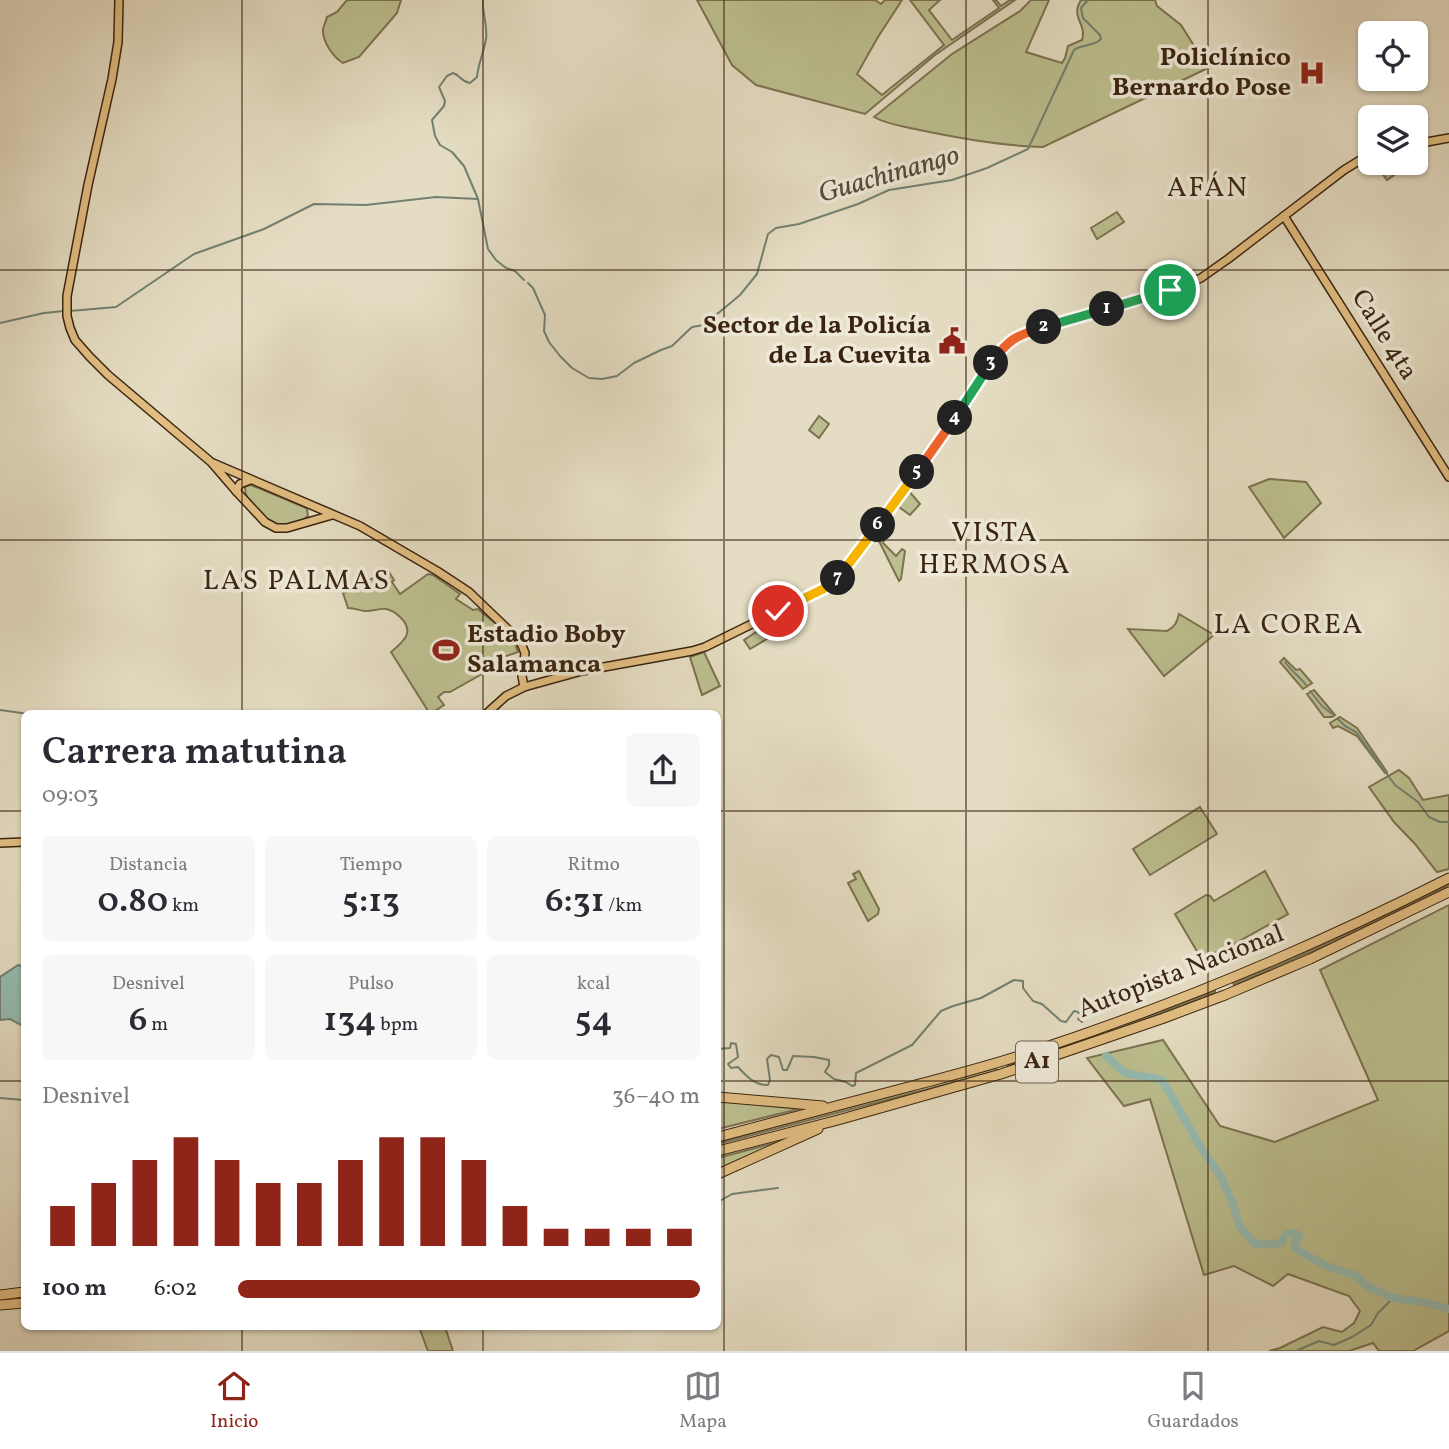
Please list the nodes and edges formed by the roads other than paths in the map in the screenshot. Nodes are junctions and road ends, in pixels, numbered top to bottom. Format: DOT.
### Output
graph roads {
  1 [pos="118,0"];
  2 [pos="1449,138"];
  3 [pos="1428,142"];
  4 [pos="1358,161"];
  5 [pos="1284,216"];
  6 [pos="211,462"];
  7 [pos="1449,477"];
  8 [pos="250,480"];
  9 [pos="236,491"];
  10 [pos="309,505"];
  11 [pos="332,515"];
  12 [pos="307,521"];
  13 [pos="522,674"];
  14 [pos="540,682"];
  15 [pos="524,687"];
  16 [pos="506,696"];
  17 [pos="490,710"];
  18 [pos="21,842"];
  19 [pos="0,843"];
  20 [pos="1449,878"];
  21 [pos="1449,892"];
  22 [pos="721,1097"];
  23 [pos="832,1107"];
  24 [pos="838,1121"];
  25 [pos="721,1136"];
  26 [pos="721,1150"];
  27 [pos="721,1173"];
  28 [pos="21,1292"];
  29 [pos="0,1295"];
  30 [pos="21,1303"];
  31 [pos="0,1305"];
  1 -- 6 [label="main road"];
  2 -- 3 [label="main road"];
  4 -- 5 [label="main road"];
  5 -- 7 [label="main road, Calle 4ta"];
  5 -- 14 [label="main road"];
  6 -- 8 [label="main road"];
  6 -- 9 [label="main road"];
  8 -- 9 [label="main road"];
  8 -- 10 [label="main road"];
  9 -- 12 [label="main road"];
  10 -- 11 [label="main road"];
  10 -- 12 [label="main road"];
  11 -- 12 [label="main road"];
  11 -- 13 [label="main road"];
  13 -- 14 [label="main road"];
  13 -- 15 [label="main road"];
  13 -- 16 [label="main road"];
  14 -- 15 [label="main road"];
  15 -- 16 [label="main road"];
  16 -- 17 [label="main road"];
  18 -- 19 [label="main road"];
  20 -- 23 [label="highway, Autopista Nacional / A1"];
  21 -- 24 [label="highway, Autopista Nacional / A1"];
  22 -- 23 [label="highway"];
  23 -- 25 [label="highway, Autopista Nacional / A1"];
  24 -- 26 [label="highway, Autopista Nacional / A1"];
  24 -- 27 [label="highway"];
  28 -- 29 [label="highway"];
  30 -- 31 [label="highway"];
}
